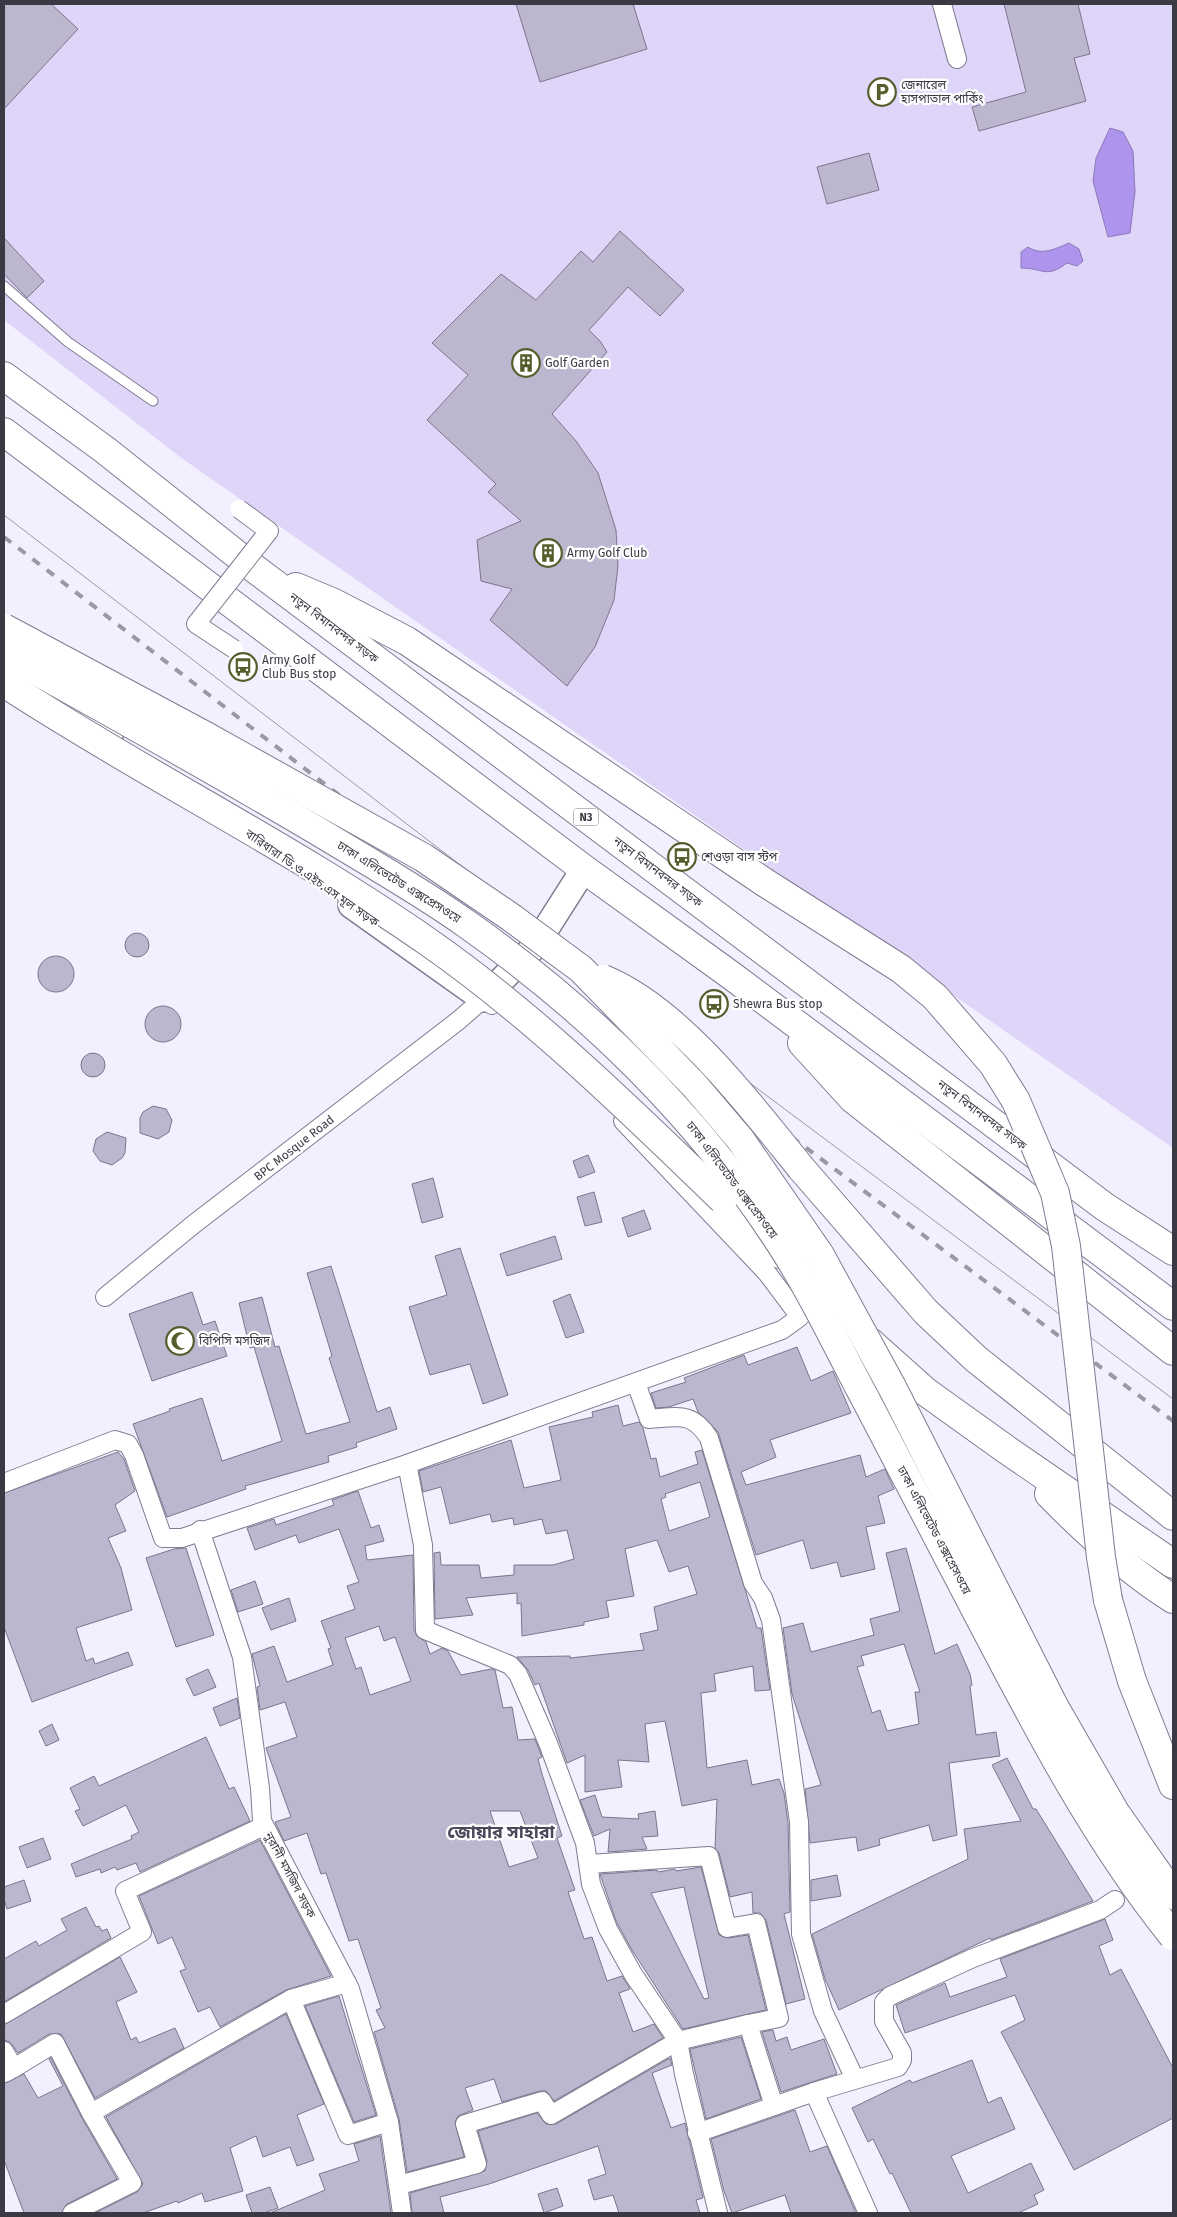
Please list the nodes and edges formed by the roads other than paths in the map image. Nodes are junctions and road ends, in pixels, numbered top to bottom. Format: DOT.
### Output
graph roads {
  1 [pos="942,4"];
  2 [pos="957,59"];
  3 [pos="4,286"];
  4 [pos="4,376"];
  5 [pos="153,401"];
  6 [pos="4,432"];
  7 [pos="239,510"];
  8 [pos="255,569"];
  9 [pos="4,628"];
  10 [pos="234,649"];
  11 [pos="4,653"];
  12 [pos="4,665"];
  13 [pos="4,683"];
  14 [pos="584,869"];
  15 [pos="581,969"];
  16 [pos="756,994"];
  17 [pos="483,999"];
  18 [pos="1173,1252"];
  19 [pos="105,1297"];
  20 [pos="1173,1306"];
  21 [pos="1173,1351"];
  22 [pos="636,1384"];
  23 [pos="1006,1450"];
  24 [pos="407,1464"];
  25 [pos="4,1483"];
  26 [pos="1173,1516"];
  27 [pos="200,1530"];
  28 [pos="1173,1564"];
  29 [pos="1173,1600"];
  30 [pos="1173,1785"];
  31 [pos="264,1826"];
  32 [pos="589,1864"];
  33 [pos="1173,1895"];
  34 [pos="1115,1900"];
  35 [pos="1173,1936"];
  36 [pos="347,1983"];
  37 [pos="291,1999"];
  38 [pos="4,2014"];
  39 [pos="748,2024"];
  40 [pos="678,2041"];
  41 [pos="4,2051"];
  42 [pos="9,2071"];
  43 [pos="855,2079"];
  44 [pos="814,2092"];
  45 [pos="774,2106"];
  46 [pos="91,2113"];
  47 [pos="389,2122"];
  48 [pos="697,2133"];
  49 [pos="399,2185"];
  50 [pos="72,2213"];
  51 [pos="402,2213"];
  52 [pos="718,2213"];
  53 [pos="868,2213"];
  1 -- 2 [label="street"];
  3 -- 5 [label="lane"];
  4 -- 8 [label="highway, নতুন বিমানবন্দর সড়ক / N3"];
  6 -- 14 [label="highway"];
  7 -- 10 [label="street, bridge"];
  8 -- 18 [label="highway, নতুন বিমানবন্দর সড়ক / N3"];
  8 -- 30 [label="highway, bridge"];
  9 -- 15 [label="highway, ঢাকা এলিভেটেড এক্সপ্রেসওয়ে, bridge"];
  11 -- 35 [label="highway, ঢাকা এলিভেটেড এক্সপ্রেসওয়ে, bridge"];
  12 -- 17 [label="street, বারিধারা ডি.ও.এইচ.এস মূল সড়ক"];
  13 -- 23 [label="highway, bridge"];
  14 -- 16 [label="highway"];
  14 -- 17 [label="street"];
  15 -- 26 [label="highway, bridge"];
  15 -- 33 [label="highway, ঢাকা এলিভেটেড এক্সপ্রেসওয়ে, bridge"];
  16 -- 20 [label="highway"];
  16 -- 21 [label="highway"];
  17 -- 19 [label="street, BPC Mosque Road"];
  17 -- 22 [label="street"];
  22 -- 24 [label="street"];
  22 -- 43 [label="street"];
  23 -- 28 [label="highway"];
  23 -- 29 [label="highway"];
  24 -- 27 [label="street"];
  24 -- 32 [label="street"];
  25 -- 27 [label="street"];
  27 -- 31 [label="street, নুরানী মসজিদ সড়ক"];
  31 -- 36 [label="street, নুরানী মসজিদ সড়ক"];
  31 -- 38 [label="street"];
  32 -- 39 [label="street"];
  32 -- 40 [label="street"];
  34 -- 43 [label="street"];
  36 -- 37 [label="street"];
  36 -- 47 [label="street, নুরানী মসজিদ সড়ক"];
  37 -- 46 [label="street"];
  37 -- 47 [label="street"];
  39 -- 40 [label="street"];
  39 -- 45 [label="street"];
  40 -- 48 [label="street"];
  40 -- 49 [label="street"];
  41 -- 42 [label="street"];
  42 -- 46 [label="street"];
  43 -- 44 [label="street"];
  44 -- 45 [label="street"];
  44 -- 53 [label="street"];
  45 -- 48 [label="street"];
  46 -- 50 [label="street"];
  47 -- 49 [label="street, নুরানী মসজিদ সড়ক"];
  48 -- 52 [label="street"];
  49 -- 51 [label="street, নুরানী মসজিদ সড়ক"];
}
